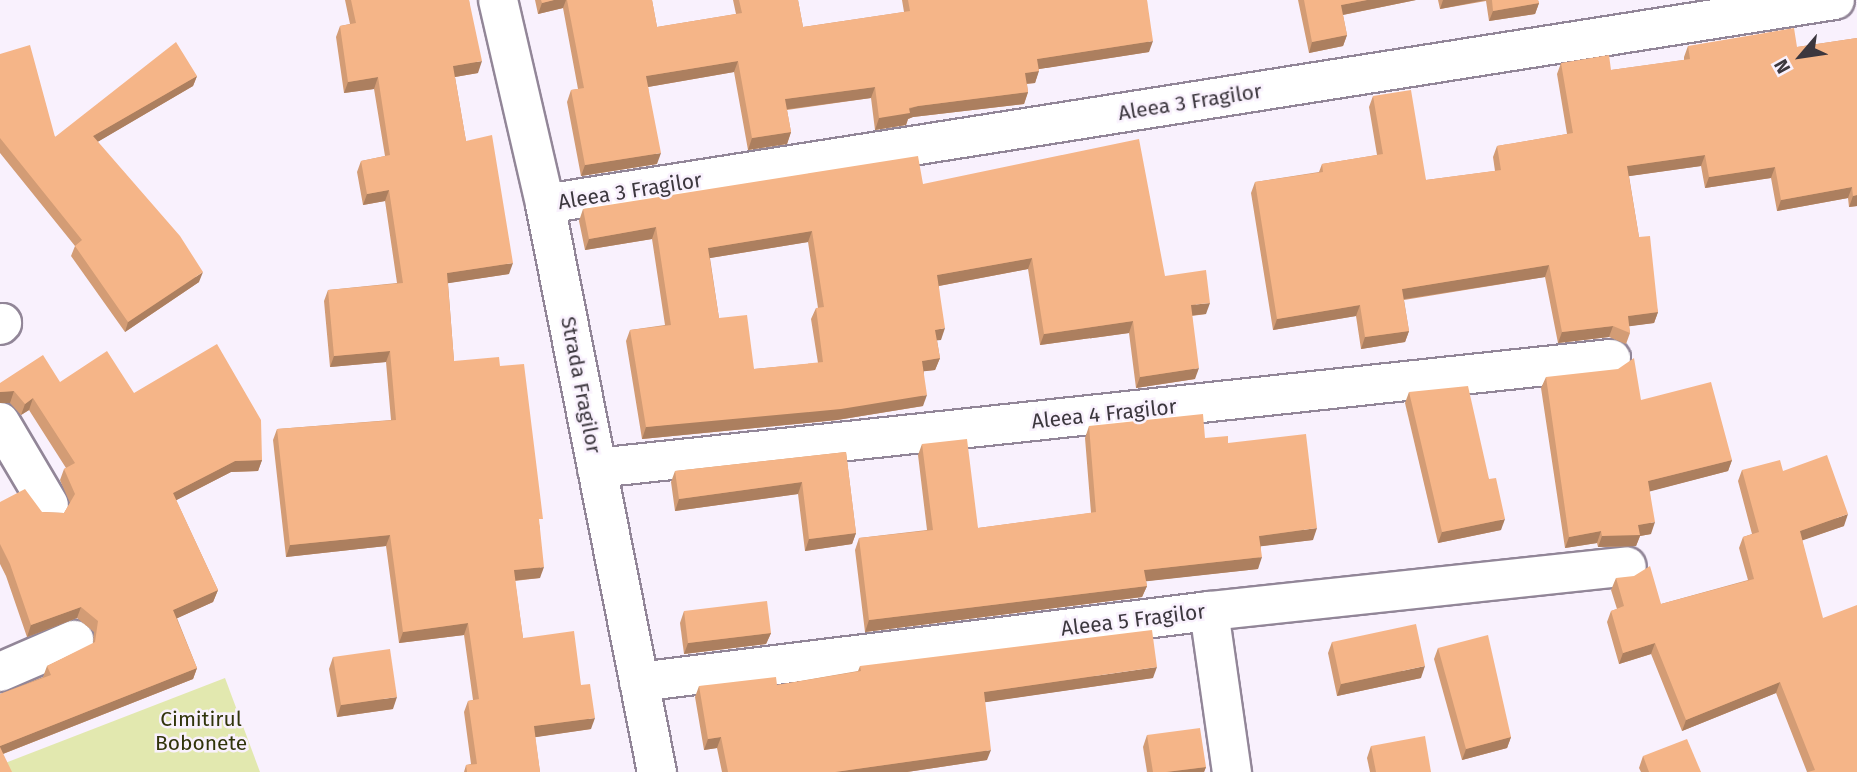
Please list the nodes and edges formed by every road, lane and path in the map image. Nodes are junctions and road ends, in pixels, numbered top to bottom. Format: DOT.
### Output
graph roads {
  1 [pos="498,0"];
  2 [pos="1835,0"];
  3 [pos="545,204"];
  4 [pos="1611,359"];
  5 [pos="5,440"];
  6 [pos="597,468"];
  7 [pos="49,505"];
  8 [pos="1627,566"];
  9 [pos="1209,611"];
  10 [pos="74,640"];
  11 [pos="0,673"];
  12 [pos="639,682"];
  13 [pos="657,772"];
  14 [pos="1232,772"];
  1 -- 3 [label="street, Strada Fragilor"];
  2 -- 3 [label="street, Aleea 3 Fragilor"];
  3 -- 6 [label="street, Strada Fragilor"];
  4 -- 6 [label="street, Aleea 4 Fragilor"];
  5 -- 7 [label="street"];
  6 -- 12 [label="street, Strada Fragilor"];
  8 -- 9 [label="street, Aleea 5 Fragilor"];
  9 -- 12 [label="street, Aleea 5 Fragilor"];
  9 -- 14 [label="street"];
  10 -- 11 [label="street"];
  12 -- 13 [label="street, Strada Fragilor"];
}
